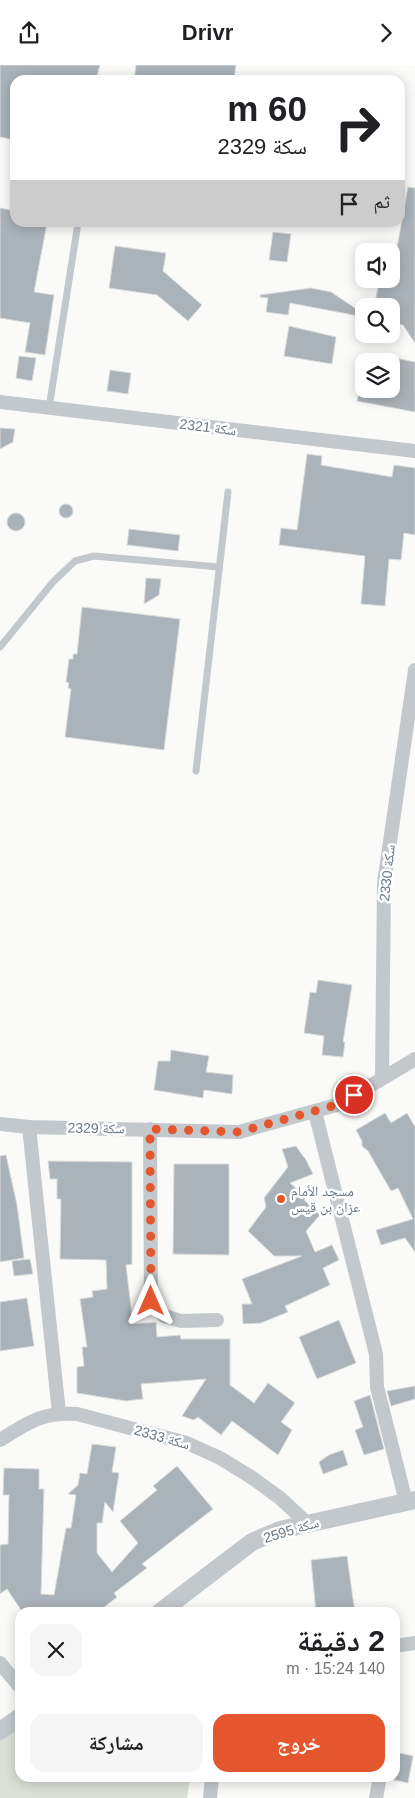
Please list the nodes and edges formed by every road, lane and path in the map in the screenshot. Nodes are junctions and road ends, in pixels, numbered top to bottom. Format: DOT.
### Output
graph roads {
  1 [pos="77,227"];
  2 [pos="0,402"];
  3 [pos="49,408"];
  4 [pos="415,451"];
  5 [pos="228,492"];
  6 [pos="219,567"];
  7 [pos="0,647"];
  8 [pos="415,670"];
  9 [pos="196,771"];
  10 [pos="415,1059"];
  11 [pos="382,1077"];
  12 [pos="314,1111"];
  13 [pos="0,1125"];
  14 [pos="29,1127"];
  15 [pos="150,1129"];
  16 [pos="217,1320"];
  17 [pos="59,1413"];
  18 [pos="0,1440"];
  19 [pos="410,1501"];
  20 [pos="307,1523"];
  21 [pos="166,1607"];
  22 [pos="415,1643"];
  23 [pos="400,1645"];
  24 [pos="0,1663"];
  25 [pos="15,1681"];
  26 [pos="15,1720"];
  27 [pos="0,1731"];
  28 [pos="212,1782"];
  29 [pos="379,1782"];
  30 [pos="210,1798"];
  31 [pos="376,1798"];
  1 -- 3 [label="lane"];
  2 -- 3 [label="street, سكة 2321"];
  3 -- 4 [label="street, سكة 2321"];
  5 -- 6 [label="lane"];
  6 -- 7 [label="lane"];
  6 -- 9 [label="lane"];
  8 -- 11 [label="street, سكة 2330"];
  10 -- 11 [label="street, سكة 2329"];
  11 -- 12 [label="street, سكة 2329"];
  12 -- 15 [label="street, سكة 2329"];
  12 -- 19 [label="street"];
  13 -- 14 [label="street, سكة 2329"];
  14 -- 15 [label="street, سكة 2329"];
  14 -- 17 [label="street"];
  15 -- 16 [label="street"];
  17 -- 18 [label="street, سكة 2333"];
  17 -- 20 [label="street, سكة 2333"];
  19 -- 20 [label="street, سكة 2595"];
  20 -- 21 [label="street, سكة 2595"];
  22 -- 23 [label="street"];
  24 -- 25 [label="street"];
  26 -- 27 [label="street"];
  28 -- 30 [label="street"];
  29 -- 31 [label="street"];
}
